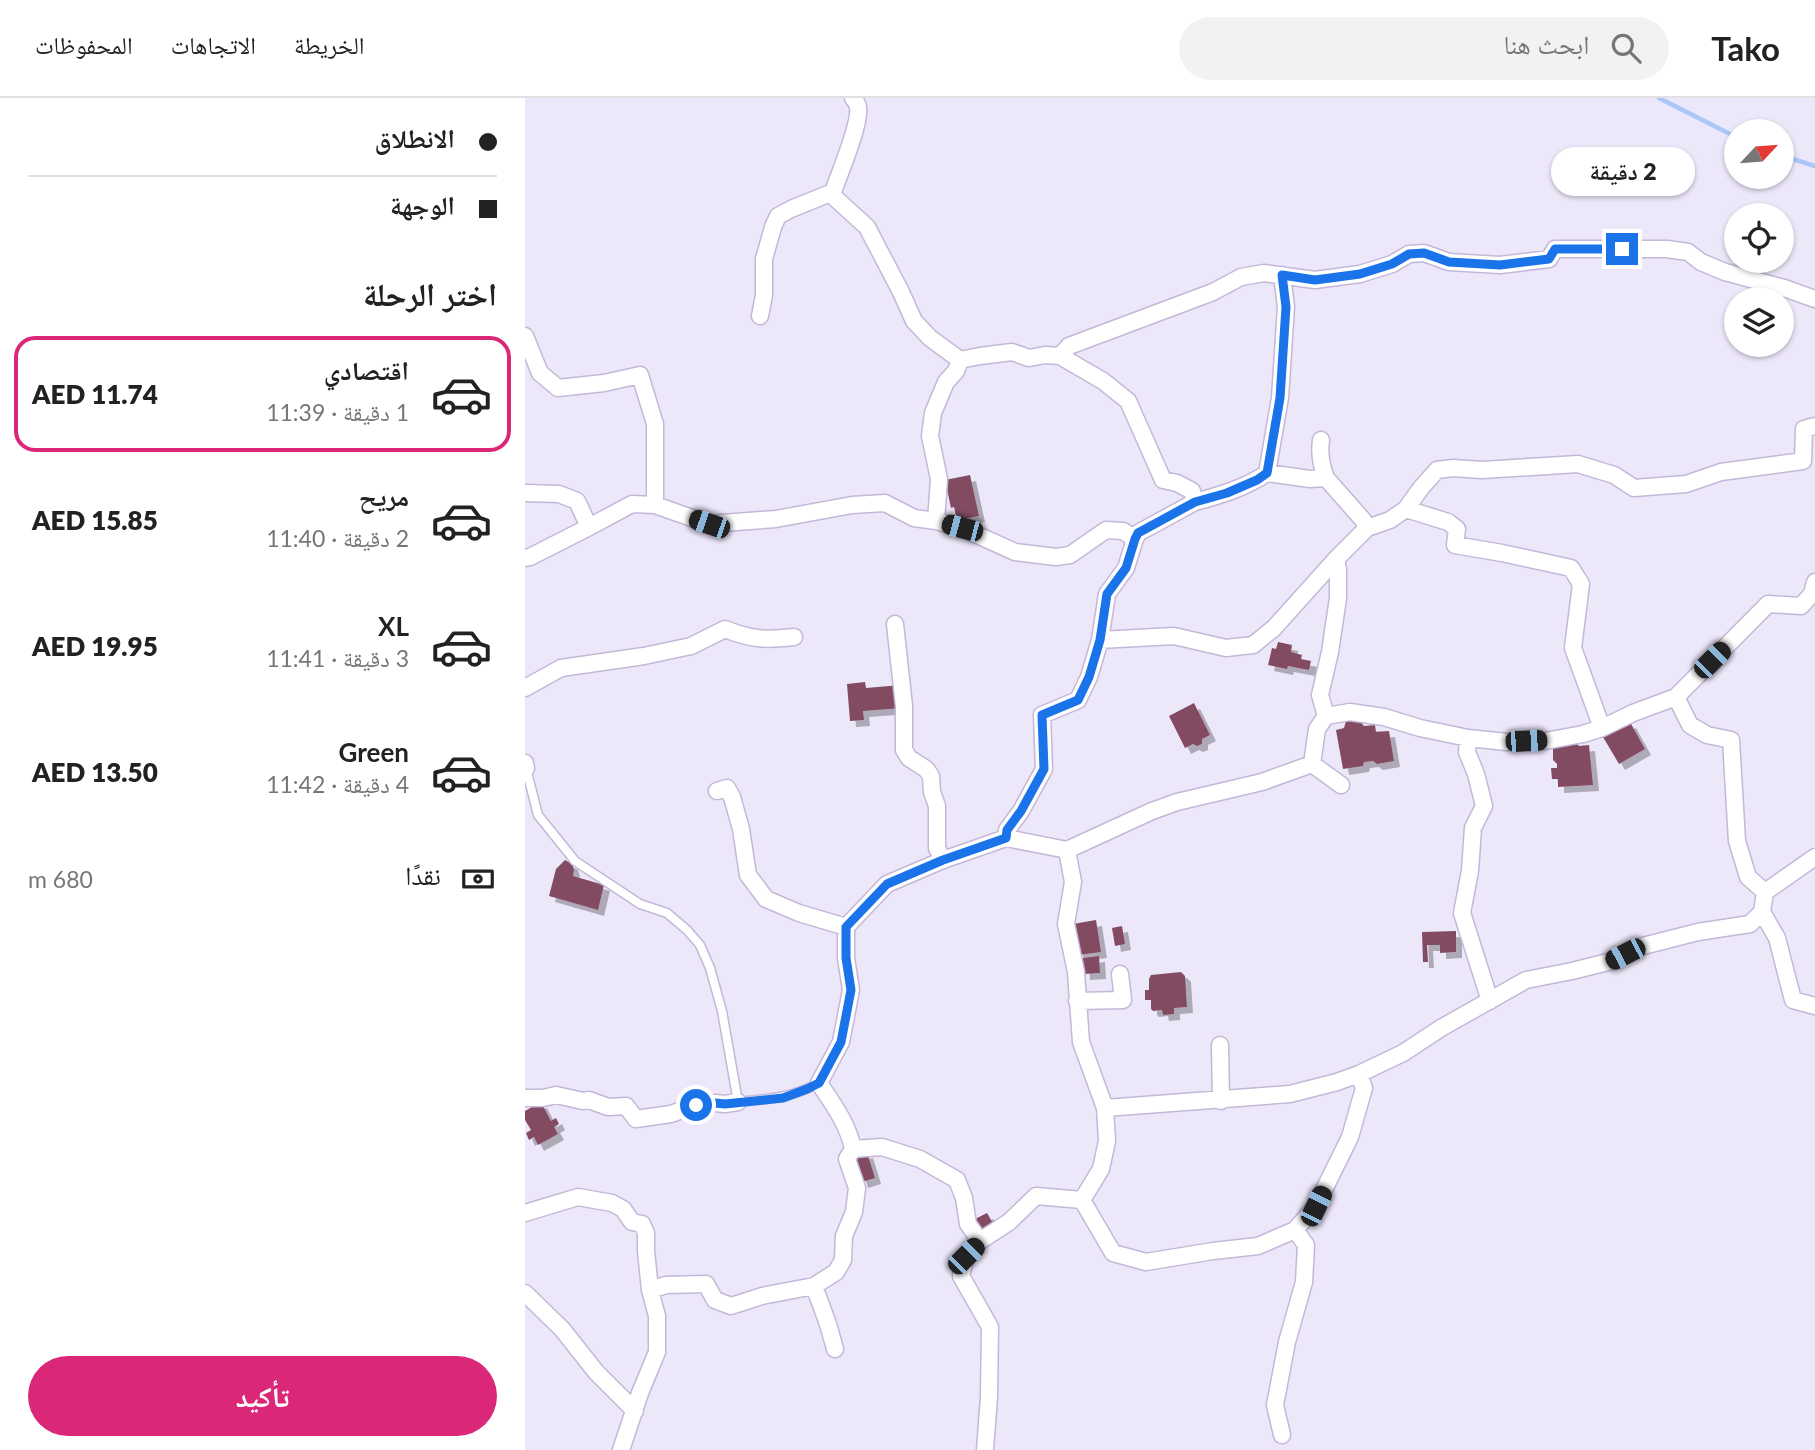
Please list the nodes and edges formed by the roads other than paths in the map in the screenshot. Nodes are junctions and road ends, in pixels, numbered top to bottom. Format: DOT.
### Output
graph roads {
  1 [pos="853,98"];
  2 [pos="833,192"];
  3 [pos="1282,275"];
  4 [pos="1815,299"];
  5 [pos="760,316"];
  6 [pos="525,335"];
  7 [pos="1060,356"];
  8 [pos="960,360"];
  9 [pos="1815,426"];
  10 [pos="1321,440"];
  11 [pos="1267,473"];
  12 [pos="1326,478"];
  13 [pos="525,493"];
  14 [pos="1195,502"];
  15 [pos="655,505"];
  16 [pos="1406,509"];
  17 [pos="936,521"];
  18 [pos="590,527"];
  19 [pos="1367,528"];
  20 [pos="1135,539"];
  21 [pos="525,558"];
  22 [pos="1336,558"];
  23 [pos="1815,582"];
  24 [pos="895,624"];
  25 [pos="794,637"];
  26 [pos="1100,640"];
  27 [pos="525,688"];
  28 [pos="1676,697"];
  29 [pos="1327,716"];
  30 [pos="1602,728"];
  31 [pos="1468,738"];
  32 [pos="1312,764"];
  33 [pos="525,767"];
  34 [pos="1341,785"];
  35 [pos="717,791"];
  36 [pos="1006,838"];
  37 [pos="1067,850"];
  38 [pos="1815,857"];
  39 [pos="943,860"];
  40 [pos="1765,892"];
  41 [pos="1762,912"];
  42 [pos="846,927"];
  43 [pos="1120,974"];
  44 [pos="1077,1001"];
  45 [pos="1490,1001"];
  46 [pos="1815,1006"];
  47 [pos="1220,1045"];
  48 [pos="1359,1074"];
  49 [pos="819,1083"];
  50 [pos="525,1098"];
  51 [pos="1221,1101"];
  52 [pos="738,1102"];
  53 [pos="1105,1108"];
  54 [pos="853,1149"];
  55 [pos="1082,1200"];
  56 [pos="525,1213"];
  57 [pos="1296,1230"];
  58 [pos="981,1241"];
  59 [pos="814,1286"];
  60 [pos="650,1290"];
  61 [pos="525,1293"];
  62 [pos="835,1349"];
  63 [pos="635,1411"];
  64 [pos="1282,1435"];
  65 [pos="621,1450"];
  66 [pos="985,1450"];
  1 -- 2 [label="street"];
  2 -- 5 [label="street"];
  2 -- 8 [label="street"];
  3 -- 4 [label="street"];
  3 -- 7 [label="street"];
  3 -- 11 [label="street"];
  6 -- 15 [label="street"];
  7 -- 8 [label="street"];
  7 -- 14 [label="street"];
  8 -- 17 [label="street"];
  9 -- 16 [label="street"];
  10 -- 12 [label="street"];
  11 -- 12 [label="street"];
  11 -- 14 [label="street"];
  12 -- 19 [label="street"];
  13 -- 18 [label="street"];
  14 -- 20 [label="street"];
  15 -- 17 [label="street"];
  15 -- 18 [label="street"];
  16 -- 19 [label="street"];
  16 -- 30 [label="street"];
  17 -- 20 [label="street"];
  18 -- 21 [label="street"];
  19 -- 22 [label="street"];
  20 -- 26 [label="street"];
  22 -- 26 [label="street"];
  22 -- 29 [label="street"];
  23 -- 28 [label="street"];
  24 -- 39 [label="street"];
  25 -- 27 [label="street"];
  26 -- 36 [label="street"];
  28 -- 30 [label="street"];
  28 -- 40 [label="street"];
  29 -- 31 [label="street"];
  29 -- 32 [label="street"];
  30 -- 31 [label="street"];
  31 -- 45 [label="street"];
  32 -- 34 [label="street"];
  32 -- 37 [label="street"];
  33 -- 52 [label="lane"];
  35 -- 42 [label="street"];
  36 -- 37 [label="street"];
  36 -- 39 [label="street"];
  37 -- 44 [label="street"];
  38 -- 40 [label="street"];
  39 -- 42 [label="street"];
  40 -- 41 [label="street"];
  41 -- 45 [label="street"];
  41 -- 46 [label="street"];
  42 -- 49 [label="street"];
  43 -- 44 [label="street"];
  44 -- 53 [label="street"];
  45 -- 48 [label="street"];
  47 -- 51 [label="street"];
  48 -- 51 [label="street"];
  48 -- 57 [label="street"];
  49 -- 52 [label="lane"];
  49 -- 54 [label="street"];
  50 -- 52 [label="street"];
  51 -- 53 [label="street"];
  53 -- 55 [label="street"];
  54 -- 58 [label="street"];
  54 -- 59 [label="street"];
  55 -- 57 [label="street"];
  55 -- 58 [label="street"];
  56 -- 60 [label="street"];
  57 -- 64 [label="street"];
  58 -- 66 [label="street"];
  59 -- 60 [label="street"];
  59 -- 62 [label="street"];
  60 -- 63 [label="street"];
  61 -- 63 [label="street"];
  63 -- 65 [label="street"];
}
